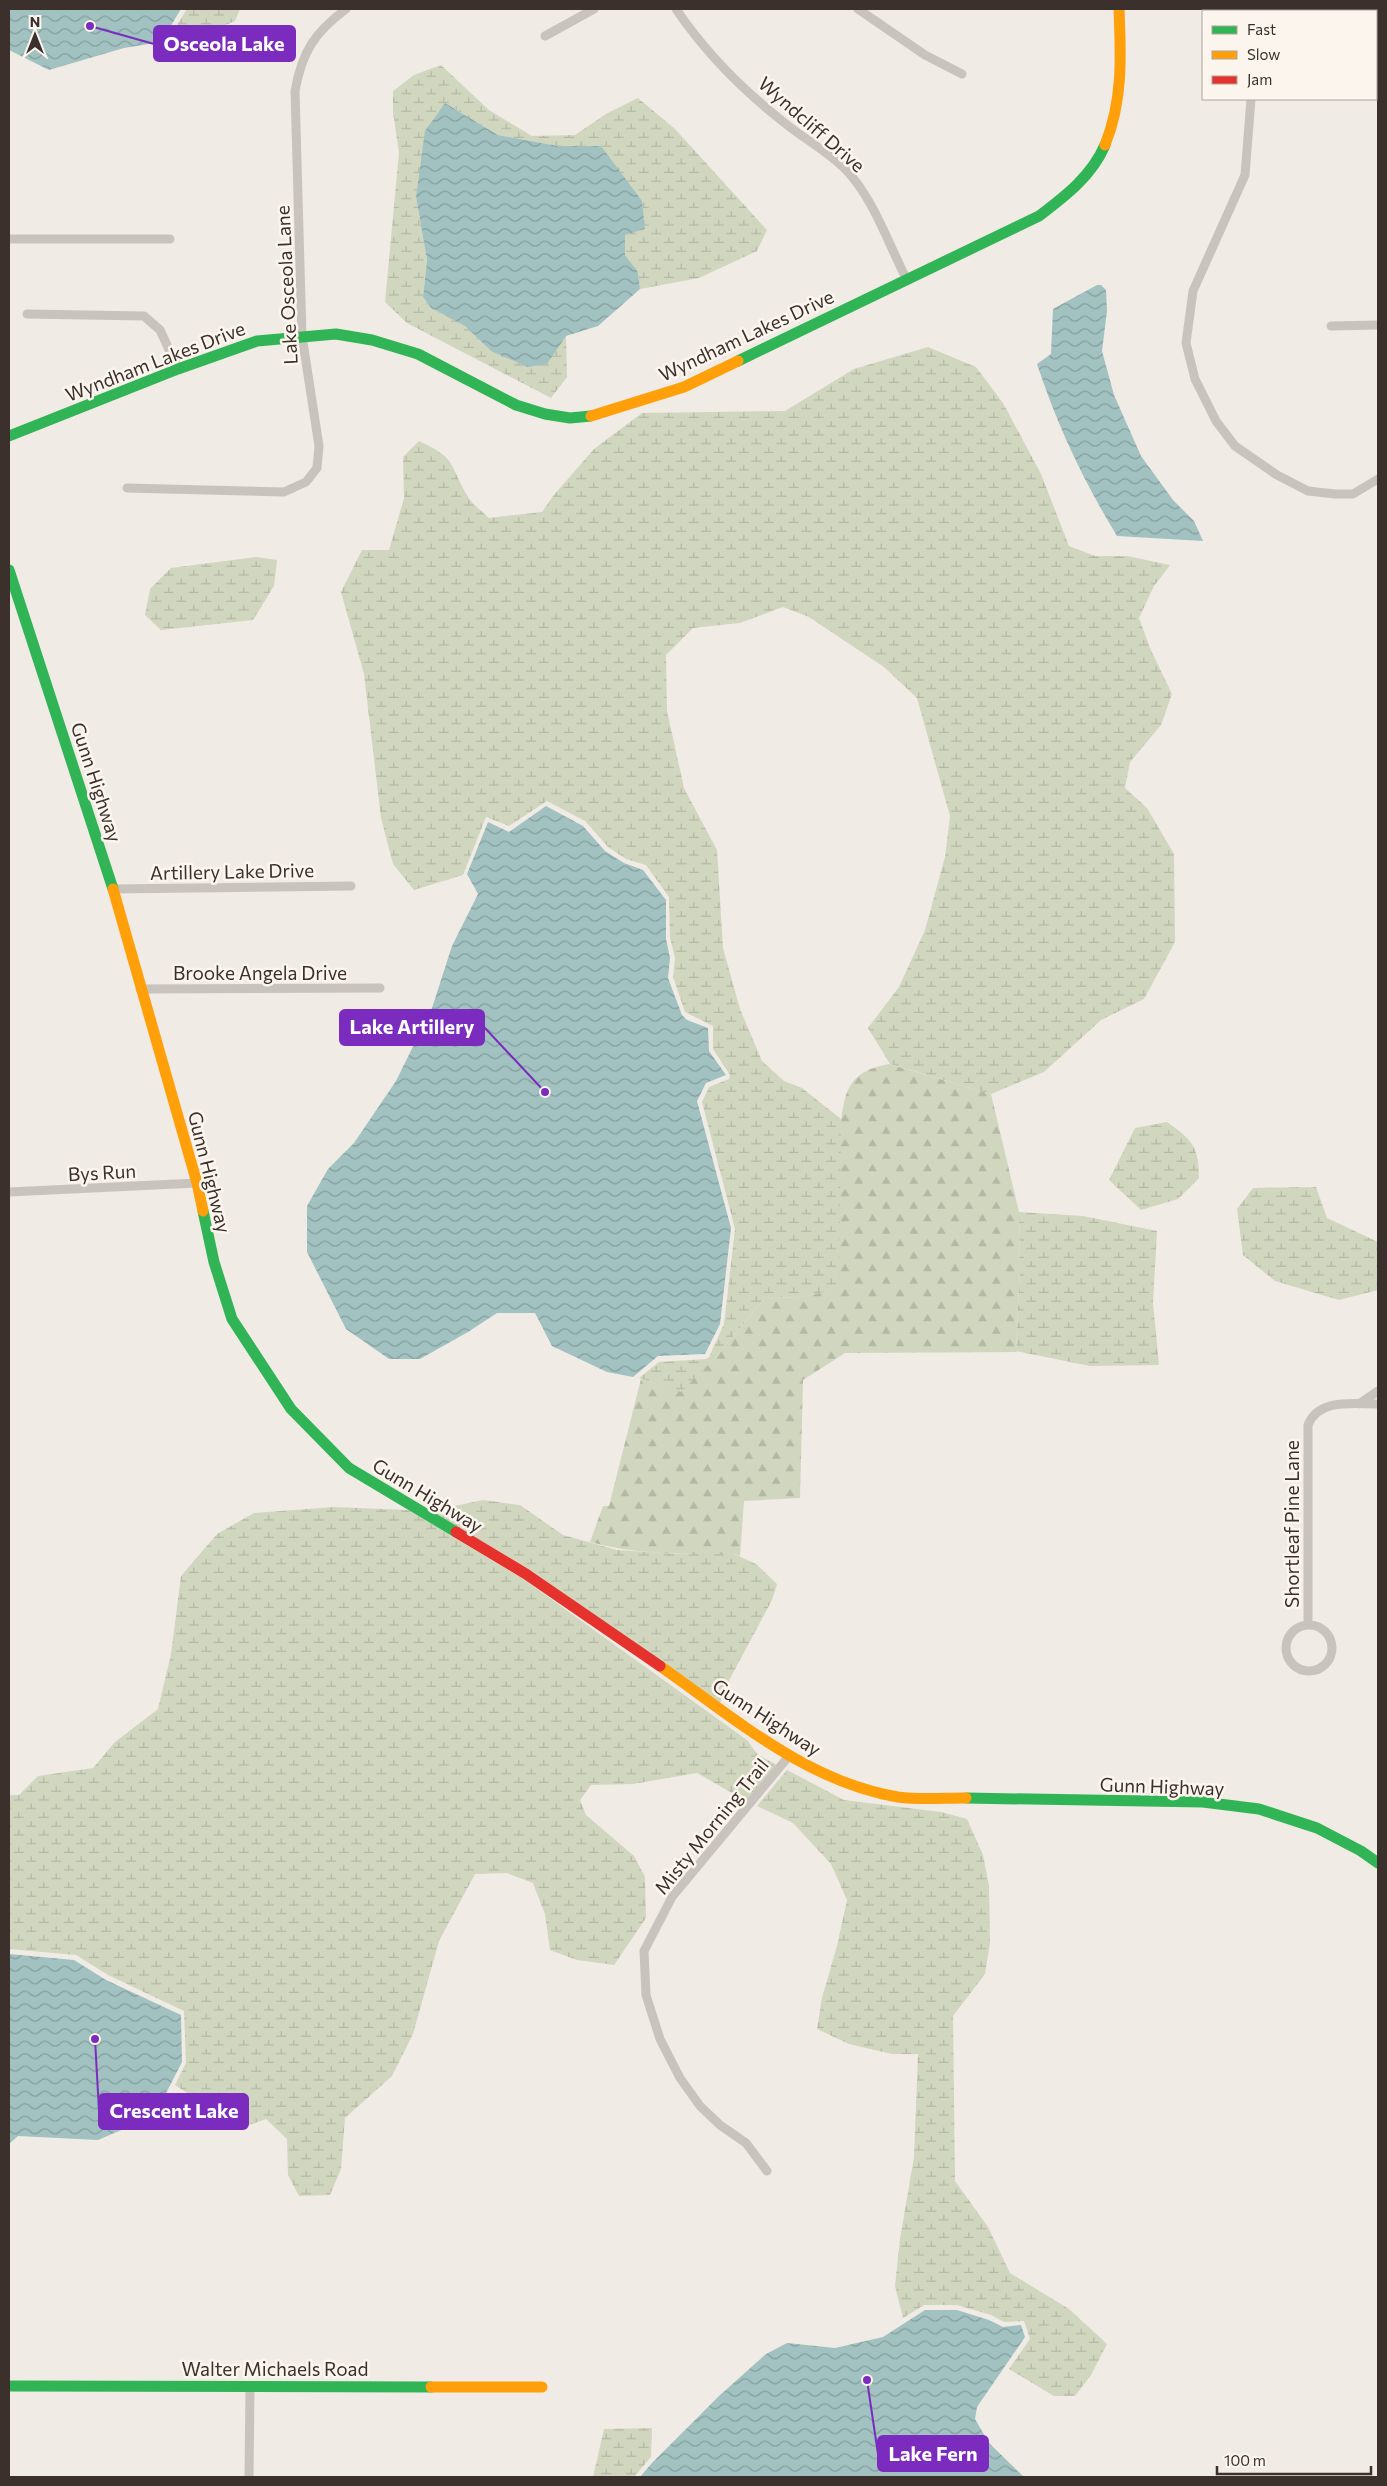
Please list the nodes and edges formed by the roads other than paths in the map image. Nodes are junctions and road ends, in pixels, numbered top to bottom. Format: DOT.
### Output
graph roads {
  1 [pos="346,9"];
  2 [pos="594,9"];
  3 [pos="676,9"];
  4 [pos="858,9"];
  5 [pos="1119,9"];
  6 [pos="545,36"];
  7 [pos="1377,40"];
  8 [pos="1378,70"];
  9 [pos="962,74"];
  10 [pos="1251,100"];
  11 [pos="170,239"];
  12 [pos="9,240"];
  13 [pos="906,278"];
  14 [pos="27,314"];
  15 [pos="1378,325"];
  16 [pos="1331,326"];
  17 [pos="302,336"];
  18 [pos="178,368"];
  19 [pos="9,436"];
  20 [pos="1378,479"];
  21 [pos="127,488"];
  22 [pos="9,570"];
  23 [pos="351,886"];
  24 [pos="113,889"];
  25 [pos="380,988"];
  26 [pos="140,989"];
  27 [pos="198,1183"];
  28 [pos="9,1192"];
  29 [pos="1378,1391"];
  30 [pos="1359,1404"];
  31 [pos="1378,1404"];
  32 [pos="1308,1625"];
  33 [pos="789,1756"];
  34 [pos="1378,1862"];
  35 [pos="767,2171"];
  36 [pos="9,2386"];
  37 [pos="250,2387"];
  38 [pos="542,2387"];
  39 [pos="249,2477"];
  1 -- 17 [label="street, Lake Osceola Lane"];
  2 -- 6 [label="street"];
  3 -- 13 [label="street, Wyndcliff Drive"];
  4 -- 9 [label="street"];
  5 -- 13 [label="main road, Wyndham Lakes Drive"];
  7 -- 8 [label="street"];
  10 -- 20 [label="street"];
  11 -- 12 [label="street"];
  13 -- 17 [label="main road, Wyndham Lakes Drive"];
  14 -- 18 [label="street"];
  15 -- 16 [label="street"];
  17 -- 18 [label="main road, Wyndham Lakes Drive"];
  17 -- 21 [label="street, Lake Osceola Lane"];
  18 -- 19 [label="main road, Wyndham Lakes Drive"];
  22 -- 24 [label="main road, Gunn Highway"];
  23 -- 24 [label="street, Artillery Lake Drive"];
  24 -- 26 [label="main road, Gunn Highway"];
  25 -- 26 [label="street, Brooke Angela Drive"];
  26 -- 27 [label="main road, Gunn Highway"];
  27 -- 28 [label="street, Bys Run"];
  27 -- 33 [label="main road, Gunn Highway"];
  29 -- 30 [label="street"];
  30 -- 31 [label="street, Shortleaf Pine Lane"];
  30 -- 32 [label="street, Shortleaf Pine Lane"];
  32 -- 32 [label="street, Shortleaf Pine Lane"];
  33 -- 34 [label="main road, Gunn Highway"];
  33 -- 35 [label="street, Misty Morning Trail"];
  36 -- 37 [label="main road, Walter Michaels Road"];
  37 -- 38 [label="main road, Walter Michaels Road"];
  37 -- 39 [label="street"];
}
